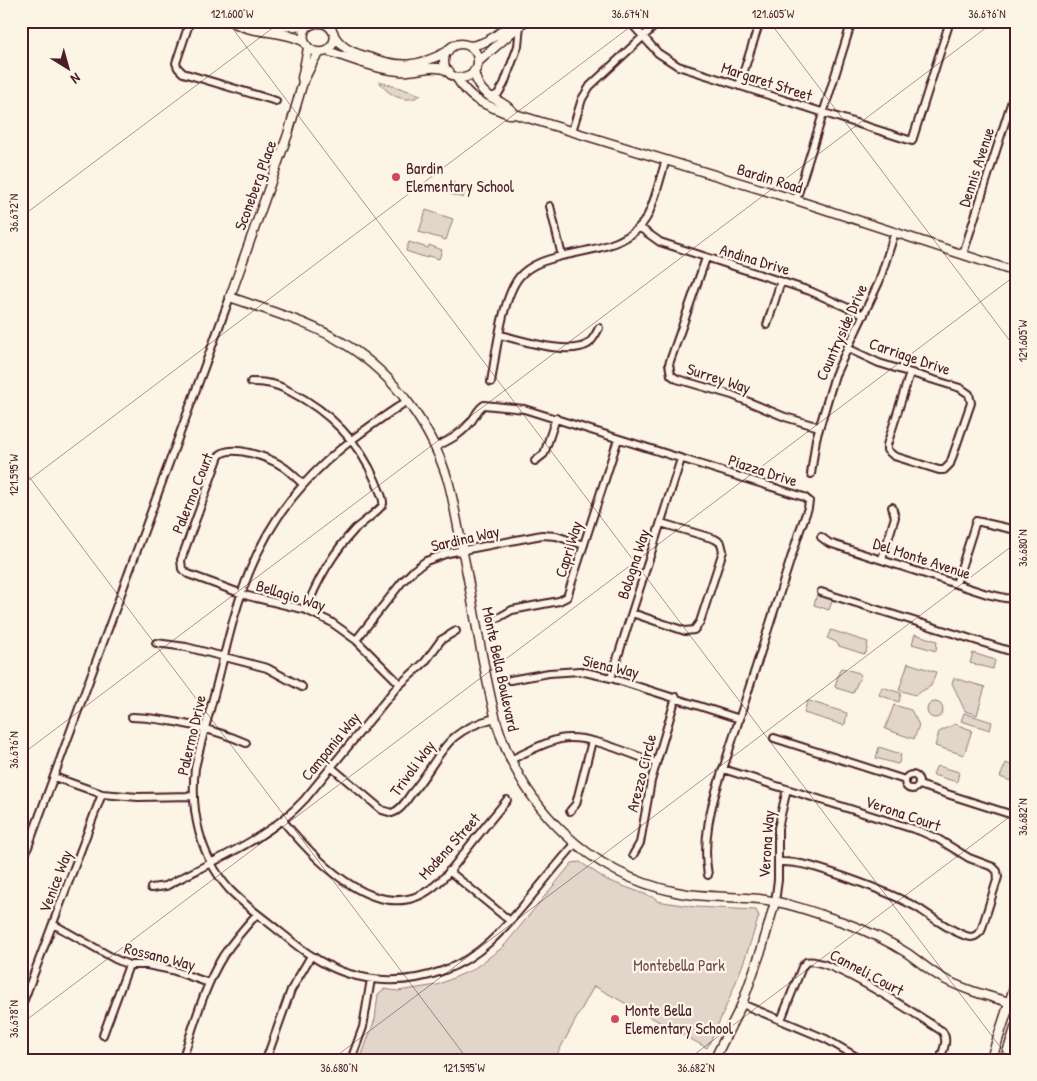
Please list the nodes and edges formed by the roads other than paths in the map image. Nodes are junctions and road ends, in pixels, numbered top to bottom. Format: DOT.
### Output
graph roads {
  1 [pos="190,21"];
  2 [pos="231,21"];
  3 [pos="247,21"];
  4 [pos="629,21"];
  5 [pos="660,21"];
  6 [pos="760,21"];
  7 [pos="852,21"];
  8 [pos="950,21"];
  9 [pos="520,23"];
  10 [pos="309,26"];
  11 [pos="334,37"];
  12 [pos="643,37"];
  13 [pos="504,39"];
  14 [pos="303,41"];
  15 [pos="469,46"];
  16 [pos="518,46"];
  17 [pos="308,48"];
  18 [pos="448,51"];
  19 [pos="324,52"];
  20 [pos="479,61"];
  21 [pos="474,71"];
  22 [pos="449,72"];
  23 [pos="456,77"];
  24 [pos="303,82"];
  25 [pos="739,86"];
  26 [pos="1016,88"];
  27 [pos="490,98"];
  28 [pos="276,101"];
  29 [pos="515,114"];
  30 [pos="823,114"];
  31 [pos="572,131"];
  32 [pos="666,160"];
  33 [pos="796,200"];
  34 [pos="550,206"];
  35 [pos="639,227"];
  36 [pos="895,232"];
  37 [pos="963,254"];
  38 [pos="562,256"];
  39 [pos="706,258"];
  40 [pos="1016,272"];
  41 [pos="781,281"];
  42 [pos="230,297"];
  43 [pos="864,315"];
  44 [pos="767,325"];
  45 [pos="599,328"];
  46 [pos="500,335"];
  47 [pos="847,348"];
  48 [pos="910,373"];
  49 [pos="251,382"];
  50 [pos="490,382"];
  51 [pos="408,401"];
  52 [pos="556,418"];
  53 [pos="819,427"];
  54 [pos="618,439"];
  55 [pos="352,441"];
  56 [pos="435,447"];
  57 [pos="681,458"];
  58 [pos="535,461"];
  59 [pos="811,474"];
  60 [pos="303,484"];
  61 [pos="892,507"];
  62 [pos="661,523"];
  63 [pos="1016,530"];
  64 [pos="821,537"];
  65 [pos="584,545"];
  66 [pos="462,551"];
  67 [pos="882,559"];
  68 [pos="956,584"];
  69 [pos="821,592"];
  70 [pos="240,593"];
  71 [pos="1016,599"];
  72 [pos="306,610"];
  73 [pos="632,613"];
  74 [pos="498,618"];
  75 [pos="456,632"];
  76 [pos="356,640"];
  77 [pos="156,642"];
  78 [pos="1016,653"];
  79 [pos="223,656"];
  80 [pos="611,678"];
  81 [pos="510,680"];
  82 [pos="400,684"];
  83 [pos="302,687"];
  84 [pos="676,697"];
  85 [pos="132,717"];
  86 [pos="495,718"];
  87 [pos="740,719"];
  88 [pos="205,730"];
  89 [pos="774,738"];
  90 [pos="592,741"];
  91 [pos="246,743"];
  92 [pos="510,760"];
  93 [pos="656,763"];
  94 [pos="331,767"];
  95 [pos="723,769"];
  96 [pos="54,777"];
  97 [pos="905,780"];
  98 [pos="919,785"];
  99 [pos="787,790"];
  100 [pos="102,794"];
  101 [pos="193,796"];
  102 [pos="507,800"];
  103 [pos="570,811"];
  104 [pos="1016,816"];
  105 [pos="283,820"];
  106 [pos="575,844"];
  107 [pos="633,855"];
  108 [pos="211,862"];
  109 [pos="778,862"];
  110 [pos="21,866"];
  111 [pos="449,871"];
  112 [pos="708,875"];
  113 [pos="151,888"];
  114 [pos="775,902"];
  115 [pos="257,914"];
  116 [pos="510,921"];
  117 [pos="53,924"];
  118 [pos="311,956"];
  119 [pos="129,965"];
  120 [pos="372,979"];
  121 [pos="209,983"];
  122 [pos="1016,983"];
  123 [pos="1013,1003"];
  124 [pos="742,1004"];
  125 [pos="22,1005"];
  126 [pos="781,1020"];
  127 [pos="1016,1027"];
  128 [pos="103,1035"];
  129 [pos="184,1060"];
  130 [pos="266,1060"];
  131 [pos="351,1060"];
  132 [pos="714,1060"];
  133 [pos="862,1060"];
  134 [pos="940,1060"];
  135 [pos="991,1060"];
  136 [pos="1005,1060"];
  1 -- 28 [label="street"];
  2 -- 14 [label="street"];
  3 -- 10 [label="street"];
  4 -- 12 [label="street, Margaret Street"];
  5 -- 12 [label="street"];
  6 -- 25 [label="street"];
  7 -- 30 [label="street"];
  8 -- 30 [label="street, Margaret Street"];
  9 -- 13 [label="street"];
  9 -- 15 [label="street"];
  9 -- 16 [label="street"];
  10 -- 11 [label="street"];
  10 -- 14 [label="street"];
  11 -- 18 [label="street"];
  11 -- 19 [label="street"];
  12 -- 25 [label="street, Margaret Street"];
  12 -- 31 [label="street"];
  13 -- 16 [label="street"];
  13 -- 20 [label="street"];
  14 -- 17 [label="street"];
  15 -- 18 [label="street"];
  15 -- 20 [label="street"];
  16 -- 27 [label="street"];
  17 -- 19 [label="street"];
  17 -- 24 [label="street, Sconeberg Place"];
  18 -- 22 [label="street"];
  19 -- 22 [label="street"];
  19 -- 24 [label="street, Sconeberg Place"];
  20 -- 21 [label="street"];
  21 -- 23 [label="street"];
  21 -- 27 [label="street, Bardin Road"];
  22 -- 23 [label="street"];
  23 -- 29 [label="street, Bardin Road"];
  24 -- 42 [label="street, Sconeberg Place"];
  25 -- 30 [label="street, Margaret Street"];
  26 -- 37 [label="street, Dennis Avenue"];
  27 -- 29 [label="street, Bardin Road"];
  29 -- 31 [label="street, Bardin Road"];
  30 -- 33 [label="street"];
  31 -- 32 [label="street, Bardin Road"];
  32 -- 33 [label="street, Bardin Road"];
  32 -- 35 [label="street"];
  33 -- 36 [label="street, Bardin Road"];
  34 -- 38 [label="street"];
  35 -- 38 [label="street"];
  35 -- 39 [label="street, Andina Drive"];
  36 -- 37 [label="street, Bardin Road"];
  36 -- 43 [label="street, Countryside Drive"];
  37 -- 40 [label="street, Bardin Road"];
  38 -- 46 [label="street"];
  39 -- 41 [label="street, Andina Drive"];
  39 -- 53 [label="street, Surrey Way"];
  41 -- 43 [label="street, Andina Drive"];
  41 -- 44 [label="street"];
  42 -- 51 [label="street, Monte Bella Boulevard"];
  42 -- 96 [label="street"];
  43 -- 47 [label="street, Countryside Drive"];
  45 -- 46 [label="street"];
  46 -- 50 [label="street"];
  47 -- 48 [label="street, Carriage Drive"];
  47 -- 53 [label="street, Countryside Drive"];
  48 -- 48 [label="street, Carriage Drive"];
  49 -- 55 [label="street"];
  51 -- 55 [label="street, Palermo Drive"];
  51 -- 56 [label="street, Monte Bella Boulevard"];
  52 -- 54 [label="street, Piazza Drive"];
  52 -- 56 [label="street, Piazza Drive"];
  52 -- 58 [label="street"];
  53 -- 59 [label="street, Countryside Drive"];
  54 -- 57 [label="street, Piazza Drive"];
  54 -- 65 [label="street, Capri Way"];
  55 -- 60 [label="street, Palermo Drive"];
  55 -- 72 [label="street"];
  56 -- 66 [label="street, Monte Bella Boulevard"];
  57 -- 62 [label="street, Bologna Way"];
  57 -- 87 [label="street, Piazza Drive"];
  60 -- 70 [label="street, Palermo Drive"];
  60 -- 70 [label="street, Palermo Court"];
  61 -- 67 [label="street"];
  62 -- 73 [label="street, Bologna Way"];
  62 -- 73 [label="street"];
  63 -- 68 [label="street"];
  64 -- 67 [label="street, Del Monte Avenue"];
  65 -- 66 [label="street, Sardina Way"];
  65 -- 74 [label="street, Capri Way"];
  66 -- 76 [label="street, Sardina Way"];
  66 -- 86 [label="street, Monte Bella Boulevard"];
  67 -- 68 [label="street, Del Monte Avenue"];
  68 -- 71 [label="street, Del Monte Avenue"];
  69 -- 78 [label="street"];
  70 -- 72 [label="street, Bellagio Way"];
  70 -- 79 [label="street, Palermo Drive"];
  72 -- 76 [label="street, Bellagio Way"];
  73 -- 80 [label="street, Bologna Way"];
  75 -- 82 [label="street, Campania Way"];
  76 -- 82 [label="street, Bellagio Way"];
  77 -- 79 [label="street"];
  79 -- 83 [label="street"];
  79 -- 88 [label="street, Palermo Drive"];
  80 -- 81 [label="street, Siena Way"];
  80 -- 84 [label="street, Siena Way"];
  82 -- 94 [label="street, Campania Way"];
  84 -- 87 [label="street, Siena Way"];
  84 -- 93 [label="street, Arezzo Circle"];
  85 -- 88 [label="street"];
  86 -- 92 [label="street, Monte Bella Boulevard"];
  86 -- 94 [label="street, Trivoli Way"];
  87 -- 95 [label="street, Piazza Drive"];
  88 -- 91 [label="street"];
  88 -- 101 [label="street, Palermo Drive"];
  89 -- 97 [label="street"];
  90 -- 92 [label="street"];
  90 -- 93 [label="street"];
  90 -- 103 [label="street"];
  92 -- 106 [label="street, Monte Bella Boulevard"];
  93 -- 107 [label="street, Arezzo Circle"];
  94 -- 105 [label="street, Campania Way"];
  95 -- 99 [label="street, Verona Court"];
  95 -- 112 [label="street, Piazza Drive"];
  96 -- 100 [label="street"];
  96 -- 110 [label="street"];
  97 -- 98 [label="street"];
  97 -- 98 [label="street"];
  98 -- 104 [label="street"];
  99 -- 109 [label="street, Verona Way"];
  99 -- 109 [label="street, Verona Court"];
  100 -- 101 [label="street"];
  100 -- 117 [label="street, Venice Way"];
  101 -- 108 [label="street, Palermo Drive"];
  102 -- 111 [label="street, Modena Street"];
  105 -- 108 [label="street, Campania Way"];
  105 -- 111 [label="street, Modena Street"];
  106 -- 114 [label="street, Monte Bella Boulevard"];
  106 -- 116 [label="street, Palermo Drive"];
  108 -- 113 [label="street, Campania Way"];
  108 -- 115 [label="street, Palermo Drive"];
  109 -- 114 [label="street, Verona Way"];
  111 -- 116 [label="street"];
  114 -- 123 [label="street, Monte Bella Boulevard"];
  114 -- 124 [label="street"];
  115 -- 118 [label="street, Palermo Drive"];
  115 -- 121 [label="street"];
  116 -- 120 [label="street, Palermo Drive"];
  117 -- 119 [label="street, Rossano Way"];
  117 -- 125 [label="street, Venice Way"];
  118 -- 120 [label="street, Palermo Drive"];
  118 -- 130 [label="street"];
  119 -- 121 [label="street, Rossano Way"];
  119 -- 128 [label="street"];
  120 -- 131 [label="street"];
  121 -- 129 [label="street"];
  122 -- 123 [label="main road"];
  123 -- 135 [label="main road"];
  124 -- 126 [label="street"];
  124 -- 132 [label="street"];
  126 -- 133 [label="street"];
  126 -- 134 [label="street, Canneli Court"];
  127 -- 136 [label="main road"];
}
